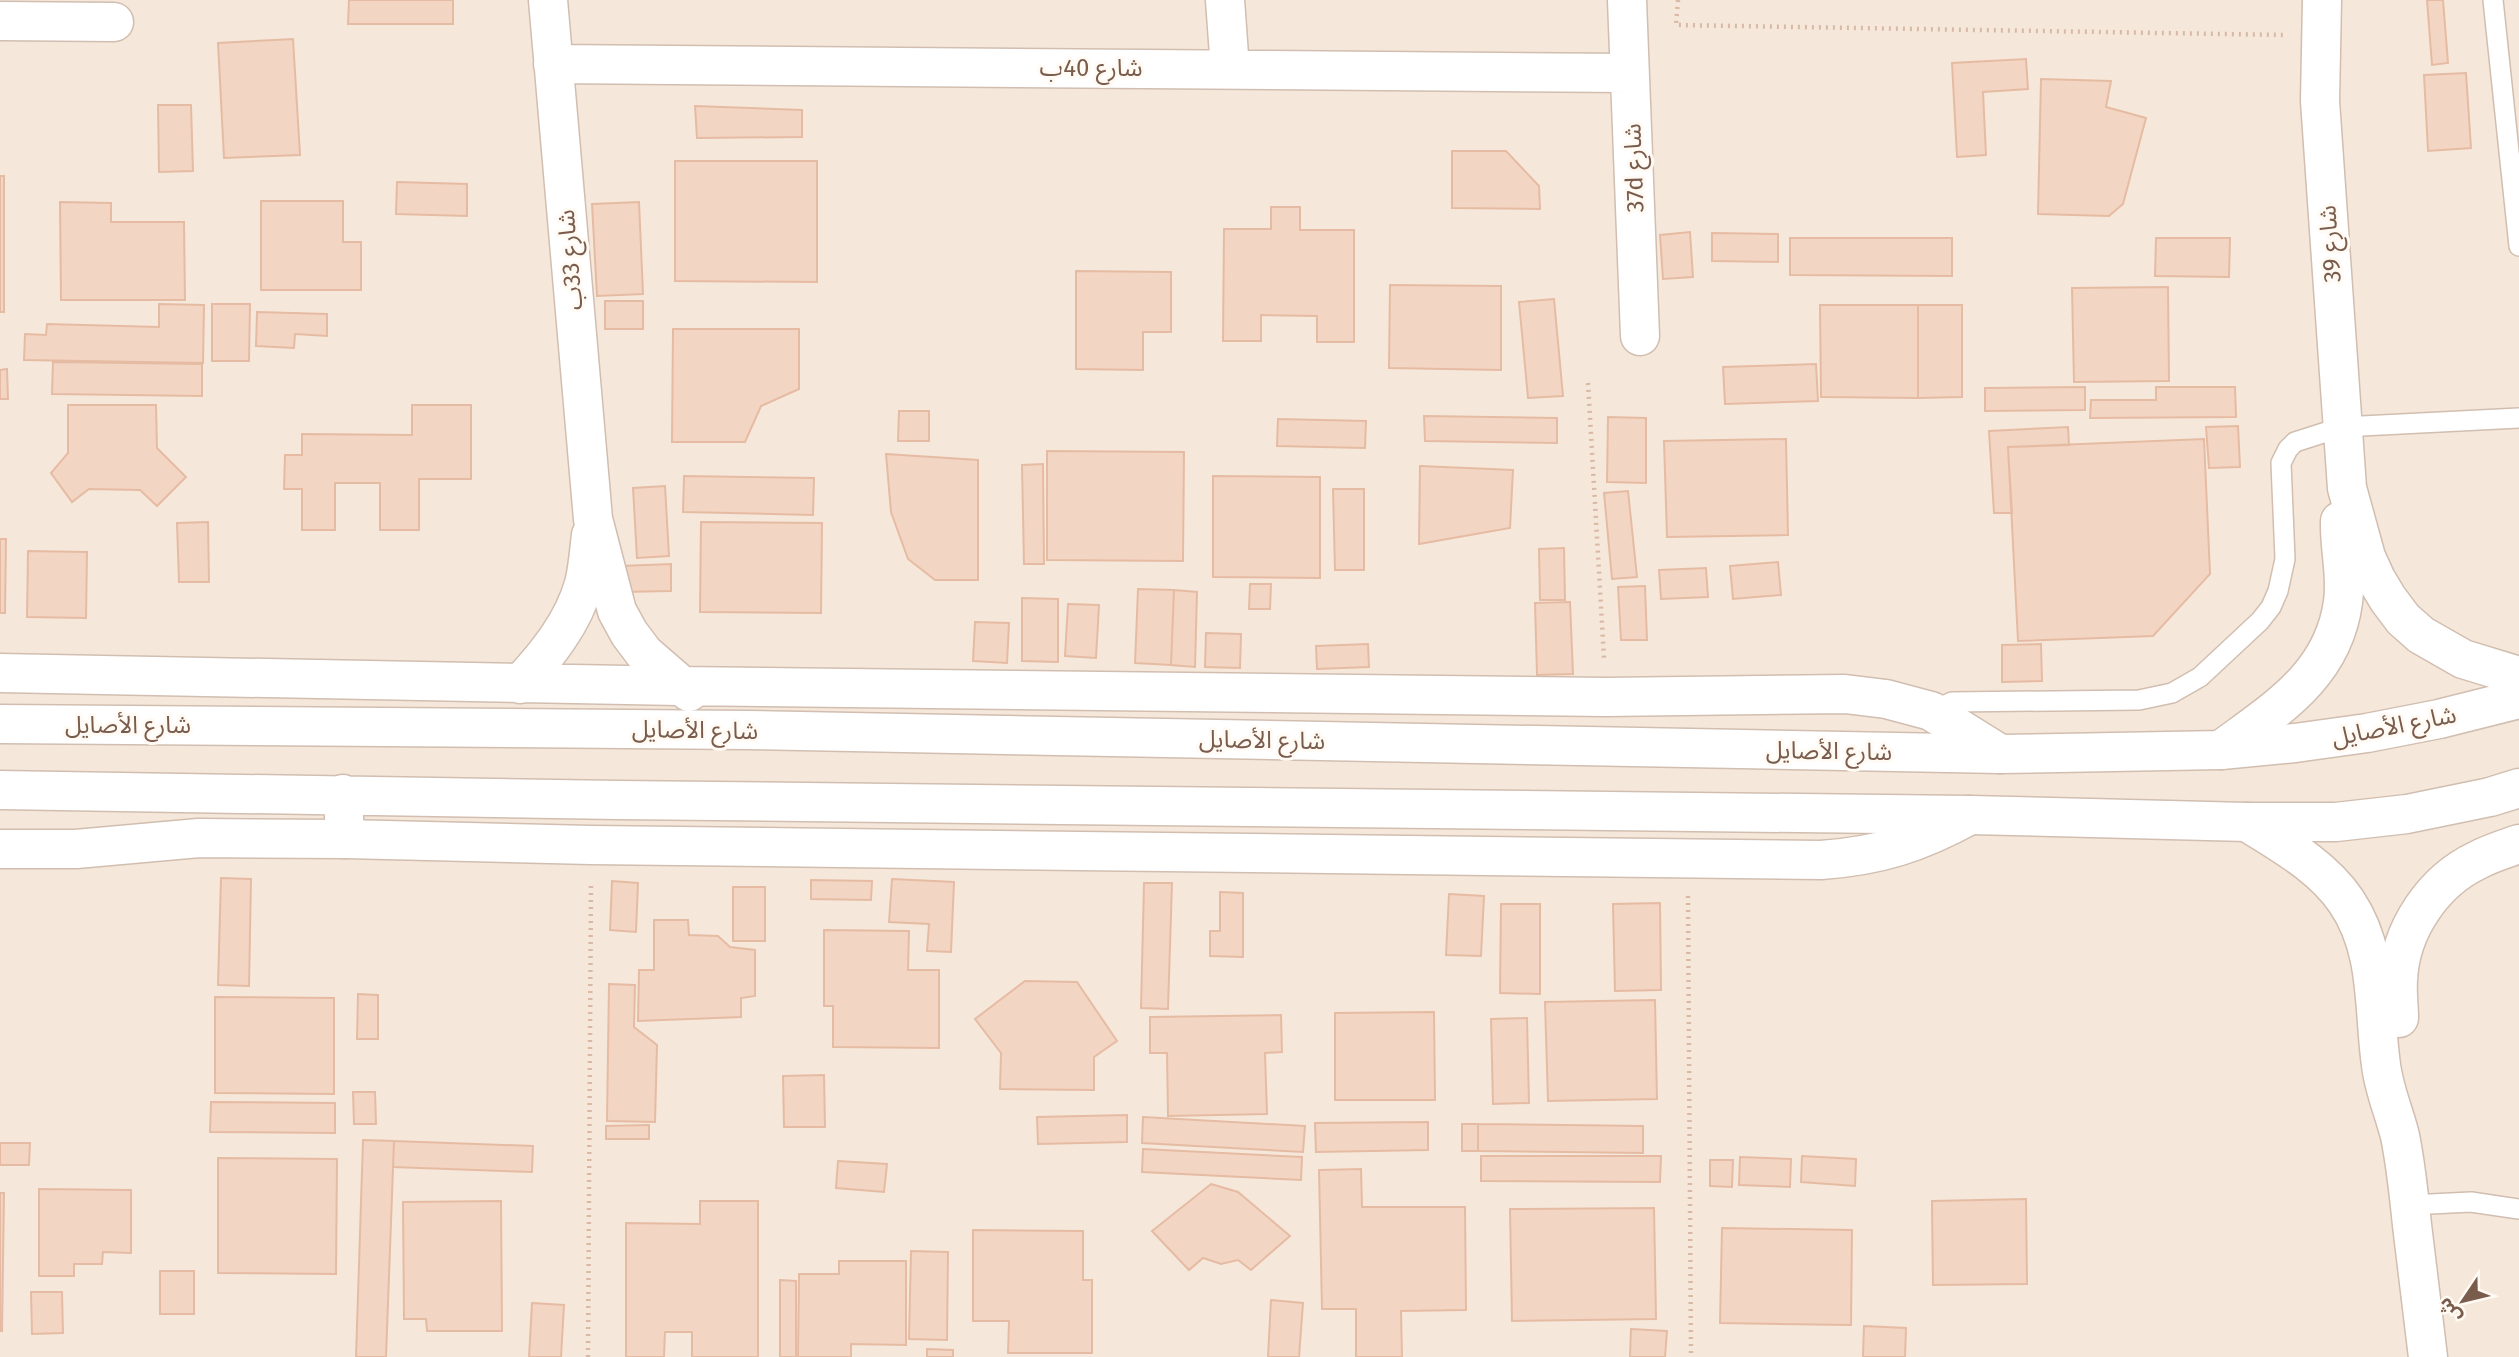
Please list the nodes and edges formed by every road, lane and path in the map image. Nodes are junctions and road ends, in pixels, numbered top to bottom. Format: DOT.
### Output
graph roads {
  1 [pos="548,0"];
  2 [pos="1225,0"];
  3 [pos="1627,0"];
  4 [pos="1678,0"];
  5 [pos="2493,0"];
  6 [pos="2321,18"];
  7 [pos="0,21"];
  8 [pos="114,22"];
  9 [pos="553,64"];
  10 [pos="1230,69"];
  11 [pos="1629,73"];
  12 [pos="2519,246"];
  13 [pos="1640,337"];
  14 [pos="1588,383"];
  15 [pos="2519,418"];
  16 [pos="2343,427"];
  17 [pos="2347,488"];
  18 [pos="593,519"];
  19 [pos="0,673"];
  20 [pos="2519,676"];
  21 [pos="520,684"];
  22 [pos="679,686"];
  23 [pos="1606,697"];
  24 [pos="2519,699"];
  25 [pos="1931,711"];
  26 [pos="0,724"];
  27 [pos="748,730"];
  28 [pos="2221,750"];
  29 [pos="2000,754"];
  30 [pos="2519,788"];
  31 [pos="0,789"];
  32 [pos="343,794"];
  33 [pos="1970,815"];
  34 [pos="2247,822"];
  35 [pos="345,839"];
  36 [pos="2519,844"];
  37 [pos="591,845"];
  38 [pos="0,849"];
  39 [pos="1688,859"];
  40 [pos="2400,1136"];
  41 [pos="2410,1205"];
  42 [pos="2519,1209"];
  43 [pos="588,1357"];
  44 [pos="1691,1357"];
  45 [pos="2428,1357"];
  1 -- 9 [label="street, شارع 33ب"];
  2 -- 10 [label="street"];
  3 -- 11 [label="street, 37d شارع"];
  4 -- 6 [label="path"];
  5 -- 12 [label="lane"];
  6 -- 16 [label="street, شارع 39"];
  7 -- 8 [label="street"];
  9 -- 10 [label="street, شارع 40ب"];
  9 -- 18 [label="street, شارع 33ب"];
  10 -- 11 [label="street, شارع 40ب"];
  11 -- 13 [label="street, 37d شارع"];
  14 -- 23 [label="path"];
  15 -- 16 [label="lane"];
  16 -- 17 [label="street, شارع 39"];
  16 -- 25 [label="lane"];
  17 -- 20 [label="street, شارع 39"];
  17 -- 28 [label="street, شارع 39"];
  18 -- 21 [label="street, شارع 33ب"];
  18 -- 22 [label="street, شارع 33ب"];
  19 -- 21 [label="street"];
  21 -- 22 [label="street"];
  22 -- 23 [label="street"];
  22 -- 27 [label="street, شارع 33ب"];
  23 -- 25 [label="street"];
  24 -- 28 [label="street, شارع الأصايل"];
  25 -- 29 [label="street"];
  26 -- 27 [label="street, شارع الأصايل"];
  27 -- 29 [label="street, شارع الأصايل"];
  28 -- 29 [label="street, شارع الأصايل"];
  30 -- 34 [label="street"];
  31 -- 32 [label="street"];
  32 -- 33 [label="street"];
  32 -- 35 [label="street"];
  33 -- 34 [label="street"];
  33 -- 39 [label="street"];
  34 -- 40 [label="street"];
  35 -- 37 [label="street"];
  35 -- 38 [label="street"];
  36 -- 40 [label="street"];
  37 -- 39 [label="street"];
  37 -- 43 [label="path"];
  39 -- 44 [label="path"];
  40 -- 41 [label="street"];
  41 -- 42 [label="lane"];
  41 -- 45 [label="street"];
}
